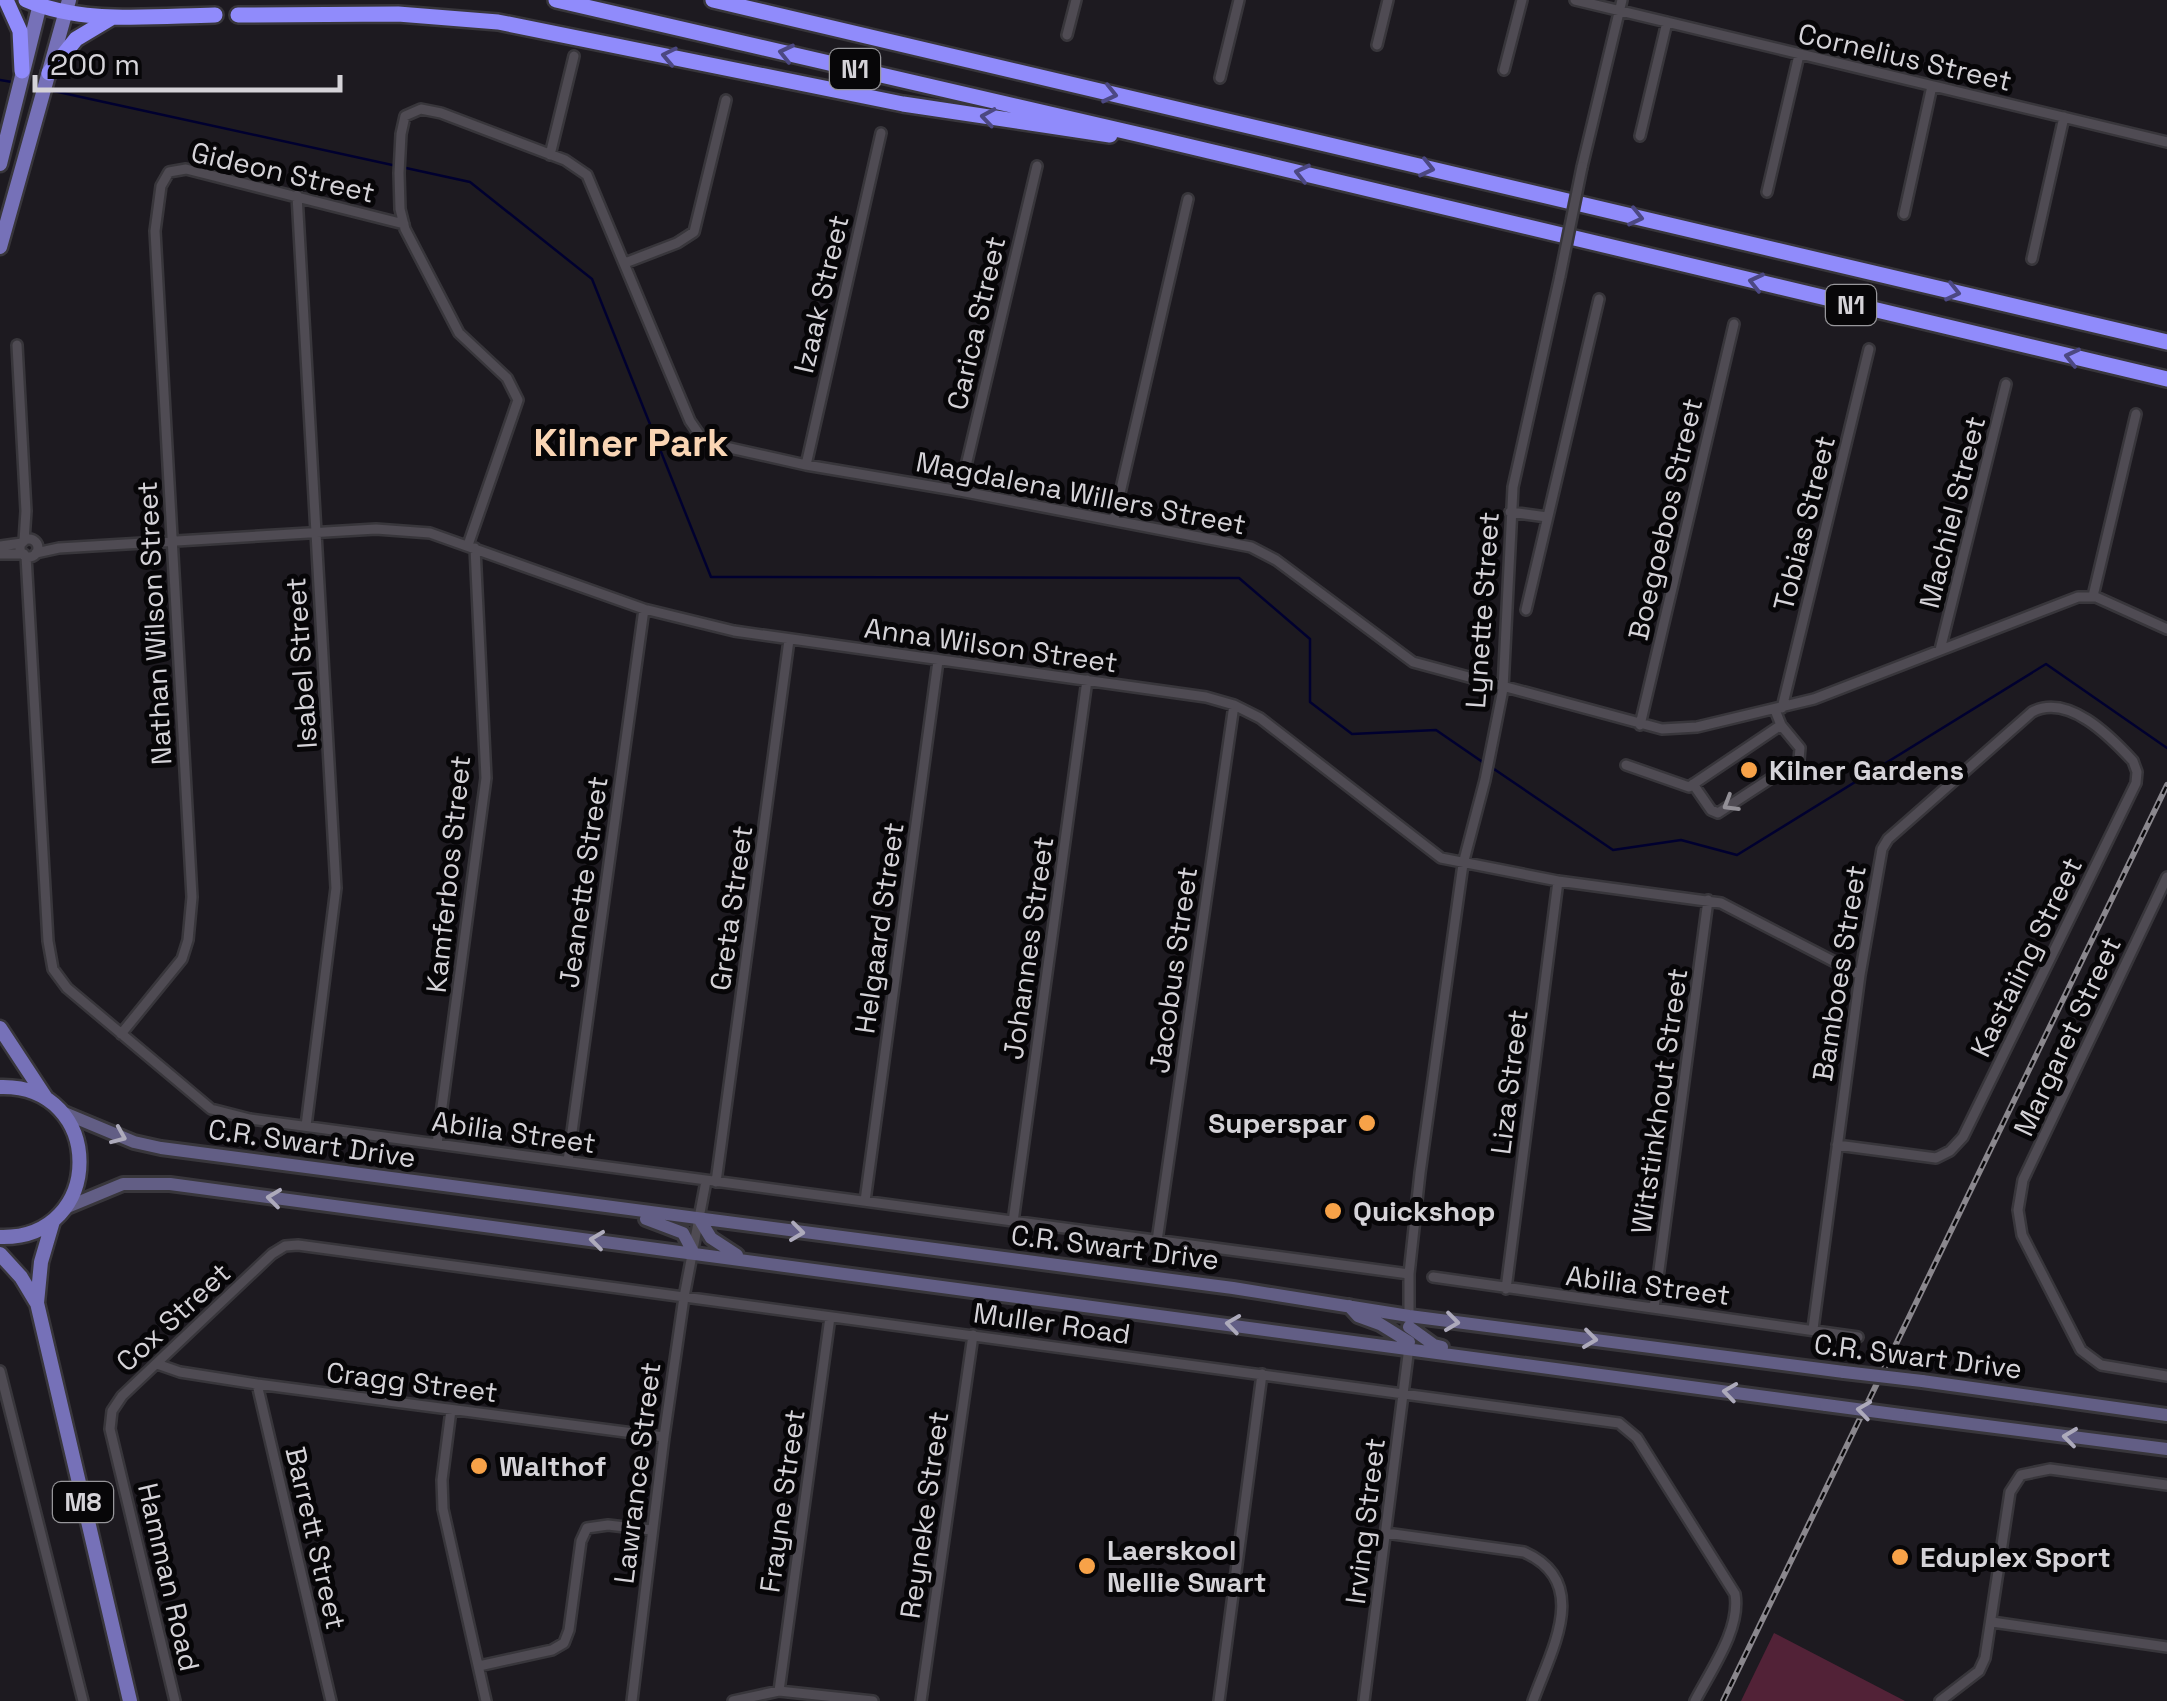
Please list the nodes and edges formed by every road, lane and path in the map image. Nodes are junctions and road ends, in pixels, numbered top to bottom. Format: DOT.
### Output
graph roads {
  1 [pos="6,0"];
  2 [pos="556,0"];
  3 [pos="714,0"];
  4 [pos="756,0"];
  5 [pos="1076,0"];
  6 [pos="1239,0"];
  7 [pos="1388,0"];
  8 [pos="1522,0"];
  9 [pos="1574,0"];
  10 [pos="36,2"];
  11 [pos="1621,5"];
  12 [pos="68,6"];
  13 [pos="120,15"];
  14 [pos="215,15"];
  15 [pos="238,15"];
  16 [pos="1667,22"];
  17 [pos="1068,34"];
  18 [pos="1377,44"];
  19 [pos="1799,55"];
  20 [pos="574,56"];
  21 [pos="1504,70"];
  22 [pos="1015,71"];
  23 [pos="22,72"];
  24 [pos="48,74"];
  25 [pos="1220,78"];
  26 [pos="1932,86"];
  27 [pos="726,100"];
  28 [pos="405,116"];
  29 [pos="2064,117"];
  30 [pos="880,133"];
  31 [pos="1640,136"];
  32 [pos="1154,138"];
  33 [pos="2167,142"];
  34 [pos="550,155"];
  35 [pos="0,164"];
  36 [pos="1036,166"];
  37 [pos="162,186"];
  38 [pos="1767,192"];
  39 [pos="297,195"];
  40 [pos="1188,199"];
  41 [pos="1904,214"];
  42 [pos="404,224"];
  43 [pos="0,247"];
  44 [pos="2032,259"];
  45 [pos="624,263"];
  46 [pos="1599,298"];
  47 [pos="1734,324"];
  48 [pos="2167,342"];
  49 [pos="17,345"];
  50 [pos="1869,349"];
  51 [pos="2167,378"];
  52 [pos="2006,384"];
  53 [pos="2136,414"];
  54 [pos="806,465"];
  55 [pos="960,491"];
  56 [pos="1510,512"];
  57 [pos="1547,517"];
  58 [pos="1114,519"];
  59 [pos="315,532"];
  60 [pos="172,541"];
  61 [pos="0,546"];
  62 [pos="472,546"];
  63 [pos="29,549"];
  64 [pos="0,554"];
  65 [pos="2093,596"];
  66 [pos="644,609"];
  67 [pos="1526,610"];
  68 [pos="2167,629"];
  69 [pos="789,640"];
  70 [pos="1940,650"];
  71 [pos="938,661"];
  72 [pos="1087,680"];
  73 [pos="1504,688"];
  74 [pos="1234,705"];
  75 [pos="2055,707"];
  76 [pos="1779,709"];
  77 [pos="1640,725"];
  78 [pos="1780,725"];
  79 [pos="1626,766"];
  80 [pos="1693,784"];
  81 [pos="1463,864"];
  82 [pos="2167,877"];
  83 [pos="1558,880"];
  84 [pos="1708,900"];
  85 [pos="1860,976"];
  86 [pos="0,1028"];
  87 [pos="121,1034"];
  88 [pos="0,1087"];
  89 [pos="47,1099"];
  90 [pos="62,1112"];
  91 [pos="306,1126"];
  92 [pos="437,1144"];
  93 [pos="1837,1145"];
  94 [pos="568,1162"];
  95 [pos="711,1181"];
  96 [pos="865,1202"];
  97 [pos="64,1208"];
  98 [pos="632,1211"];
  99 [pos="52,1220"];
  100 [pos="700,1220"];
  101 [pos="1013,1222"];
  102 [pos="0,1237"];
  103 [pos="1157,1241"];
  104 [pos="693,1252"];
  105 [pos="0,1254"];
  106 [pos="743,1259"];
  107 [pos="263,1263"];
  108 [pos="1409,1274"];
  109 [pos="1433,1277"];
  110 [pos="1506,1288"];
  111 [pos="684,1297"];
  112 [pos="37,1303"];
  113 [pos="1349,1306"];
  114 [pos="1654,1308"];
  115 [pos="830,1316"];
  116 [pos="1409,1322"];
  117 [pos="1812,1329"];
  118 [pos="972,1335"];
  119 [pos="1858,1337"];
  120 [pos="1409,1345"];
  121 [pos="1458,1354"];
  122 [pos="157,1364"];
  123 [pos="0,1371"];
  124 [pos="1262,1374"];
  125 [pos="2167,1376"];
  126 [pos="257,1384"];
  127 [pos="1404,1394"];
  128 [pos="451,1410"];
  129 [pos="2167,1415"];
  130 [pos="664,1437"];
  131 [pos="2167,1449"];
  132 [pos="119,1463"];
  133 [pos="2167,1485"];
  134 [pos="651,1530"];
  135 [pos="1386,1533"];
  136 [pos="1992,1622"];
  137 [pos="2167,1647"];
  138 [pos="479,1666"];
  139 [pos="779,1691"];
  140 [pos="83,1701"];
  141 [pos="130,1701"];
  142 [pos="175,1701"];
  143 [pos="331,1701"];
  144 [pos="486,1701"];
  145 [pos="632,1701"];
  146 [pos="736,1701"];
  147 [pos="874,1701"];
  148 [pos="921,1701"];
  149 [pos="1218,1701"];
  150 [pos="1364,1701"];
  151 [pos="1534,1701"];
  152 [pos="1695,1701"];
  153 [pos="1940,1701"];
  1 -- 23 [label="highway"];
  32 -- 2 [label="highway, N1, one-way"];
  3 -- 22 [label="highway, N1"];
  4 -- 22 [label="highway"];
  5 -- 17 [label="street"];
  6 -- 25 [label="street"];
  7 -- 18 [label="street"];
  8 -- 21 [label="street"];
  9 -- 11 [label="street, Cornelius Street"];
  10 -- 12 [label="highway"];
  10 -- 23 [label="main road"];
  11 -- 16 [label="street, Cornelius Street"];
  11 -- 56 [label="street, Lynette Street, bridge"];
  12 -- 13 [label="highway"];
  12 -- 24 [label="main road"];
  13 -- 14 [label="highway"];
  13 -- 24 [label="highway"];
  32 -- 15 [label="highway, one-way"];
  16 -- 19 [label="street, Cornelius Street"];
  16 -- 31 [label="street"];
  19 -- 26 [label="street, Cornelius Street"];
  19 -- 38 [label="street"];
  20 -- 34 [label="street"];
  22 -- 48 [label="highway, N1, one-way"];
  23 -- 35 [label="main road"];
  24 -- 43 [label="main road"];
  26 -- 29 [label="street, Cornelius Street"];
  26 -- 41 [label="street"];
  27 -- 45 [label="street"];
  28 -- 34 [label="street, Magdalena Willers Street"];
  28 -- 42 [label="street, Kamferbos Street"];
  29 -- 33 [label="street, Cornelius Street"];
  29 -- 44 [label="street"];
  30 -- 54 [label="street, Izaak Street"];
  51 -- 32 [label="highway, N1, one-way"];
  34 -- 45 [label="street, Magdalena Willers Street"];
  36 -- 55 [label="street, Carica Street"];
  37 -- 39 [label="street, Gideon Street"];
  37 -- 60 [label="street, Nathan Wilson Street"];
  39 -- 42 [label="street, Gideon Street"];
  39 -- 59 [label="street, Isabel Street"];
  40 -- 58 [label="street"];
  42 -- 62 [label="street, Kamferbos Street"];
  45 -- 54 [label="street, Magdalena Willers Street"];
  46 -- 57 [label="street"];
  47 -- 77 [label="street, Boegoebos Street"];
  49 -- 63 [label="street, Abilia Street"];
  50 -- 76 [label="street, Tobias Street"];
  52 -- 70 [label="street, Machiel Street"];
  53 -- 65 [label="street"];
  54 -- 55 [label="street, Magdalena Willers Street"];
  55 -- 58 [label="street, Magdalena Willers Street"];
  56 -- 57 [label="street"];
  56 -- 73 [label="street, Lynette Street"];
  57 -- 67 [label="street"];
  58 -- 73 [label="street, Magdalena Willers Street"];
  59 -- 60 [label="street, Anna Wilson Street"];
  59 -- 62 [label="street, Anna Wilson Street"];
  59 -- 91 [label="street, Isabel Street"];
  60 -- 63 [label="street, Anna Wilson Street"];
  60 -- 87 [label="street, Nathan Wilson Street"];
  61 -- 63 [label="street, Anna Wilson Street"];
  62 -- 66 [label="street, Anna Wilson Street"];
  62 -- 92 [label="street, Kamferbos Street"];
  63 -- 64 [label="street, Anna Wilson Street"];
  63 -- 87 [label="street, Abilia Street"];
  65 -- 68 [label="street"];
  65 -- 70 [label="street, Magdalena Willers Street"];
  66 -- 69 [label="street, Anna Wilson Street"];
  66 -- 94 [label="street, Jeanette Street"];
  69 -- 71 [label="street, Anna Wilson Street"];
  69 -- 95 [label="street, Greta Street"];
  70 -- 76 [label="street, Magdalena Willers Street"];
  71 -- 72 [label="street, Anna Wilson Street"];
  71 -- 96 [label="street, Helgaard Street"];
  72 -- 74 [label="street, Anna Wilson Street"];
  72 -- 101 [label="street, Johannes Street"];
  73 -- 77 [label="street, Magdalena Willers Street"];
  73 -- 81 [label="street, Lynette Street"];
  74 -- 81 [label="street, Anna Wilson Street"];
  74 -- 103 [label="street, Jacobus Street"];
  75 -- 85 [label="street, Bamboes Street"];
  75 -- 93 [label="street, Kastaiing Street"];
  76 -- 77 [label="street, Magdalena Willers Street"];
  76 -- 78 [label="street"];
  78 -- 80 [label="street"];
  78 -- 80 [label="street, one-way"];
  79 -- 80 [label="street"];
  81 -- 83 [label="street, Anna Wilson Street"];
  81 -- 108 [label="street, Lynette Street"];
  82 -- 125 [label="street, Margaret Street"];
  83 -- 84 [label="street, Anna Wilson Street"];
  83 -- 110 [label="street, Liza Street"];
  84 -- 85 [label="street, Anna Wilson Street"];
  84 -- 114 [label="street, Witstinkhout Street"];
  85 -- 93 [label="street, Bamboes Street"];
  86 -- 89 [label="main road"];
  87 -- 91 [label="street, Abilia Street"];
  88 -- 89 [label="main road"];
  89 -- 90 [label="main road"];
  90 -- 97 [label="main road"];
  90 -- 98 [label="main road, C.R. Swart Drive, one-way"];
  91 -- 92 [label="street, Abilia Street"];
  92 -- 94 [label="street, Abilia Street"];
  93 -- 117 [label="street, Bamboes Street"];
  94 -- 95 [label="street, Abilia Street"];
  95 -- 96 [label="street, Abilia Street"];
  95 -- 100 [label="street, Greta Street"];
  96 -- 101 [label="street, Abilia Street"];
  97 -- 99 [label="main road"];
  104 -- 97 [label="main road, one-way"];
  98 -- 100 [label="main road, C.R. Swart Drive"];
  98 -- 104 [label="main road"];
  99 -- 102 [label="main road"];
  99 -- 112 [label="main road, M8"];
  100 -- 104 [label="street, Greta Street"];
  100 -- 106 [label="main road"];
  100 -- 113 [label="main road, C.R. Swart Drive, one-way"];
  101 -- 103 [label="street, Abilia Street"];
  103 -- 108 [label="street, Abilia Street"];
  104 -- 106 [label="main road"];
  104 -- 111 [label="street, Lawrance Street"];
  105 -- 112 [label="main road, M8"];
  120 -- 106 [label="main road, one-way"];
  107 -- 111 [label="street, Muller Road"];
  107 -- 122 [label="street, Cox Street"];
  108 -- 116 [label="street, Lynette Street"];
  109 -- 110 [label="street, Abilia Street"];
  110 -- 114 [label="street, Abilia Street"];
  111 -- 115 [label="street, Muller Road"];
  111 -- 130 [label="street, Lawrance Street"];
  112 -- 141 [label="main road, M8"];
  113 -- 116 [label="main road, C.R. Swart Drive"];
  113 -- 120 [label="main road"];
  114 -- 117 [label="street, Abilia Street"];
  115 -- 118 [label="street, Muller Road"];
  115 -- 139 [label="street, Frayne Street"];
  116 -- 120 [label="street, Lynette Street"];
  116 -- 121 [label="main road"];
  116 -- 129 [label="main road, C.R. Swart Drive, one-way, bridge"];
  117 -- 119 [label="street, Abilia Street"];
  118 -- 124 [label="street, Muller Road"];
  118 -- 148 [label="street, Reyneke Street"];
  120 -- 121 [label="main road"];
  120 -- 127 [label="street, Irving Street"];
  131 -- 121 [label="main road, one-way, bridge"];
  122 -- 126 [label="street, Cragg Street"];
  122 -- 132 [label="street, Cox Street"];
  123 -- 140 [label="street"];
  124 -- 127 [label="street, Muller Road"];
  124 -- 149 [label="street"];
  126 -- 128 [label="street, Cragg Street"];
  126 -- 143 [label="street, Barrett Street"];
  127 -- 135 [label="street, Irving Street"];
  127 -- 152 [label="street, Muller Road"];
  128 -- 130 [label="street, Cragg Street"];
  128 -- 138 [label="street"];
  130 -- 134 [label="street, Lawrance Street"];
  132 -- 142 [label="street, Hamman Road"];
  133 -- 136 [label="street"];
  134 -- 138 [label="street"];
  134 -- 145 [label="street, Lawrance Street"];
  135 -- 150 [label="street, Irving Street"];
  135 -- 151 [label="street"];
  136 -- 137 [label="street"];
  136 -- 153 [label="street"];
  138 -- 144 [label="street"];
  139 -- 146 [label="street"];
  139 -- 147 [label="street"];
}
